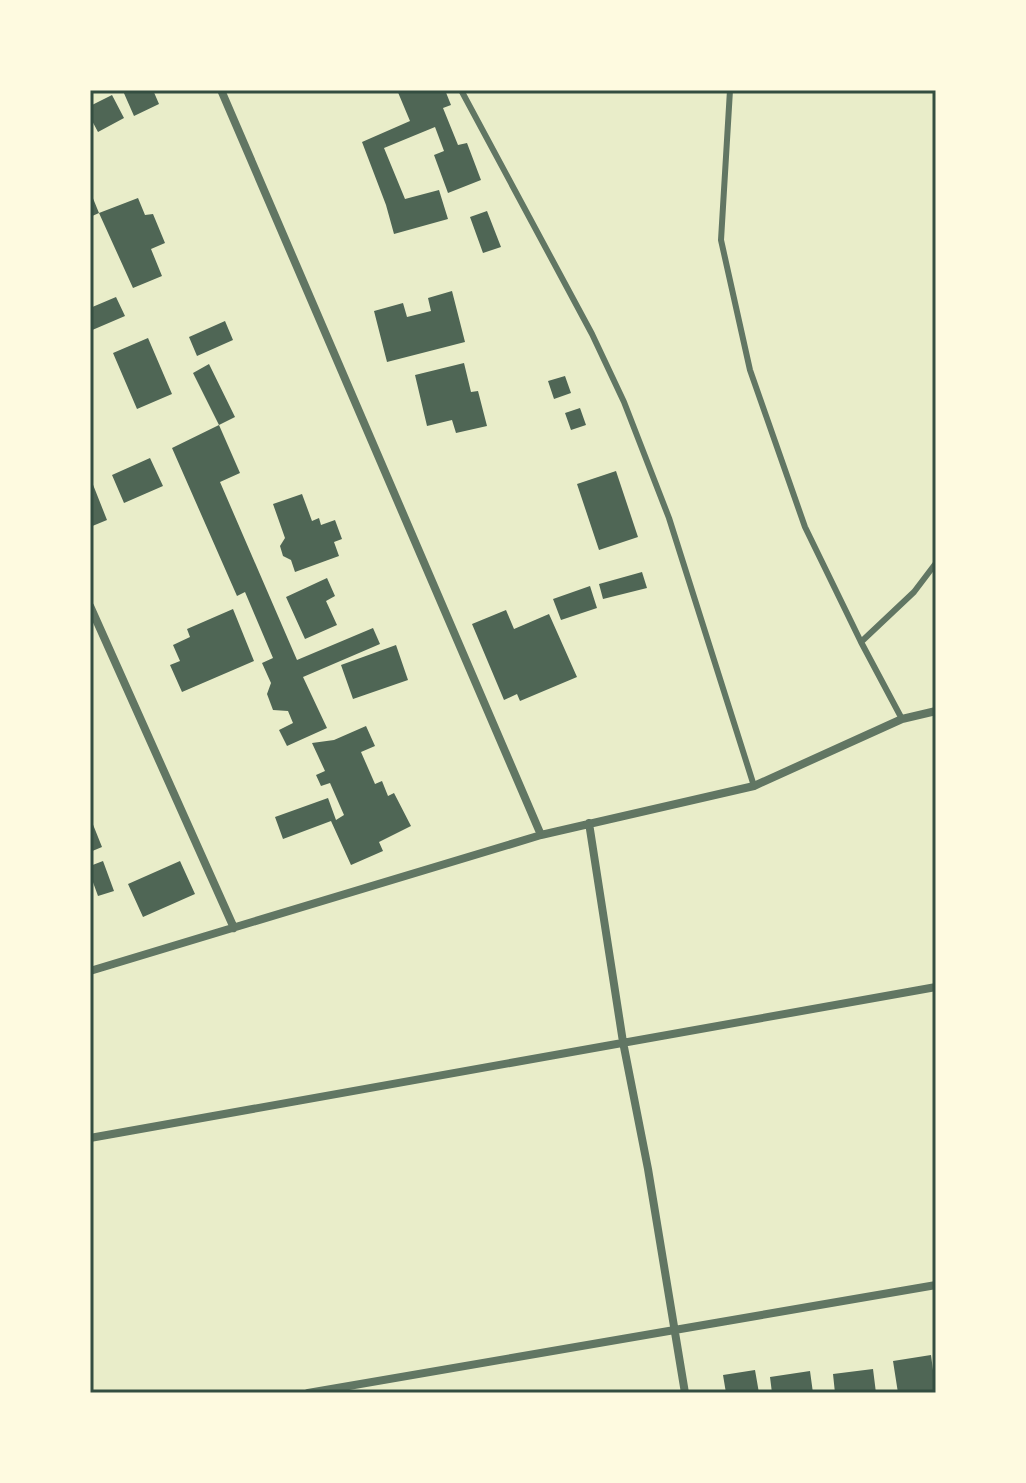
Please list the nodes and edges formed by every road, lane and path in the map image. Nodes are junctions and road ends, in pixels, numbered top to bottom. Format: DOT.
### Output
graph roads {
  1 [pos="221,90"];
  2 [pos="461,90"];
  3 [pos="730,90"];
  4 [pos="936,563"];
  5 [pos="90,606"];
  6 [pos="861,642"];
  7 [pos="936,711"];
  8 [pos="902,719"];
  9 [pos="754,786"];
  10 [pos="589,823"];
  11 [pos="541,835"];
  12 [pos="234,928"];
  13 [pos="90,971"];
  14 [pos="936,987"];
  15 [pos="623,1042"];
  16 [pos="90,1138"];
  17 [pos="936,1285"];
  18 [pos="676,1330"];
  19 [pos="308,1393"];
  20 [pos="685,1393"];
  1 -- 11 [label="street"];
  2 -- 9 [label="lane"];
  3 -- 6 [label="lane"];
  4 -- 6 [label="lane"];
  5 -- 12 [label="street"];
  6 -- 8 [label="lane"];
  7 -- 8 [label="street"];
  8 -- 9 [label="street"];
  9 -- 10 [label="street"];
  10 -- 11 [label="street"];
  10 -- 15 [label="street"];
  11 -- 12 [label="street"];
  12 -- 13 [label="street"];
  14 -- 15 [label="street"];
  15 -- 16 [label="street"];
  15 -- 18 [label="street"];
  17 -- 18 [label="street"];
  18 -- 19 [label="street"];
  18 -- 20 [label="street"];
}
